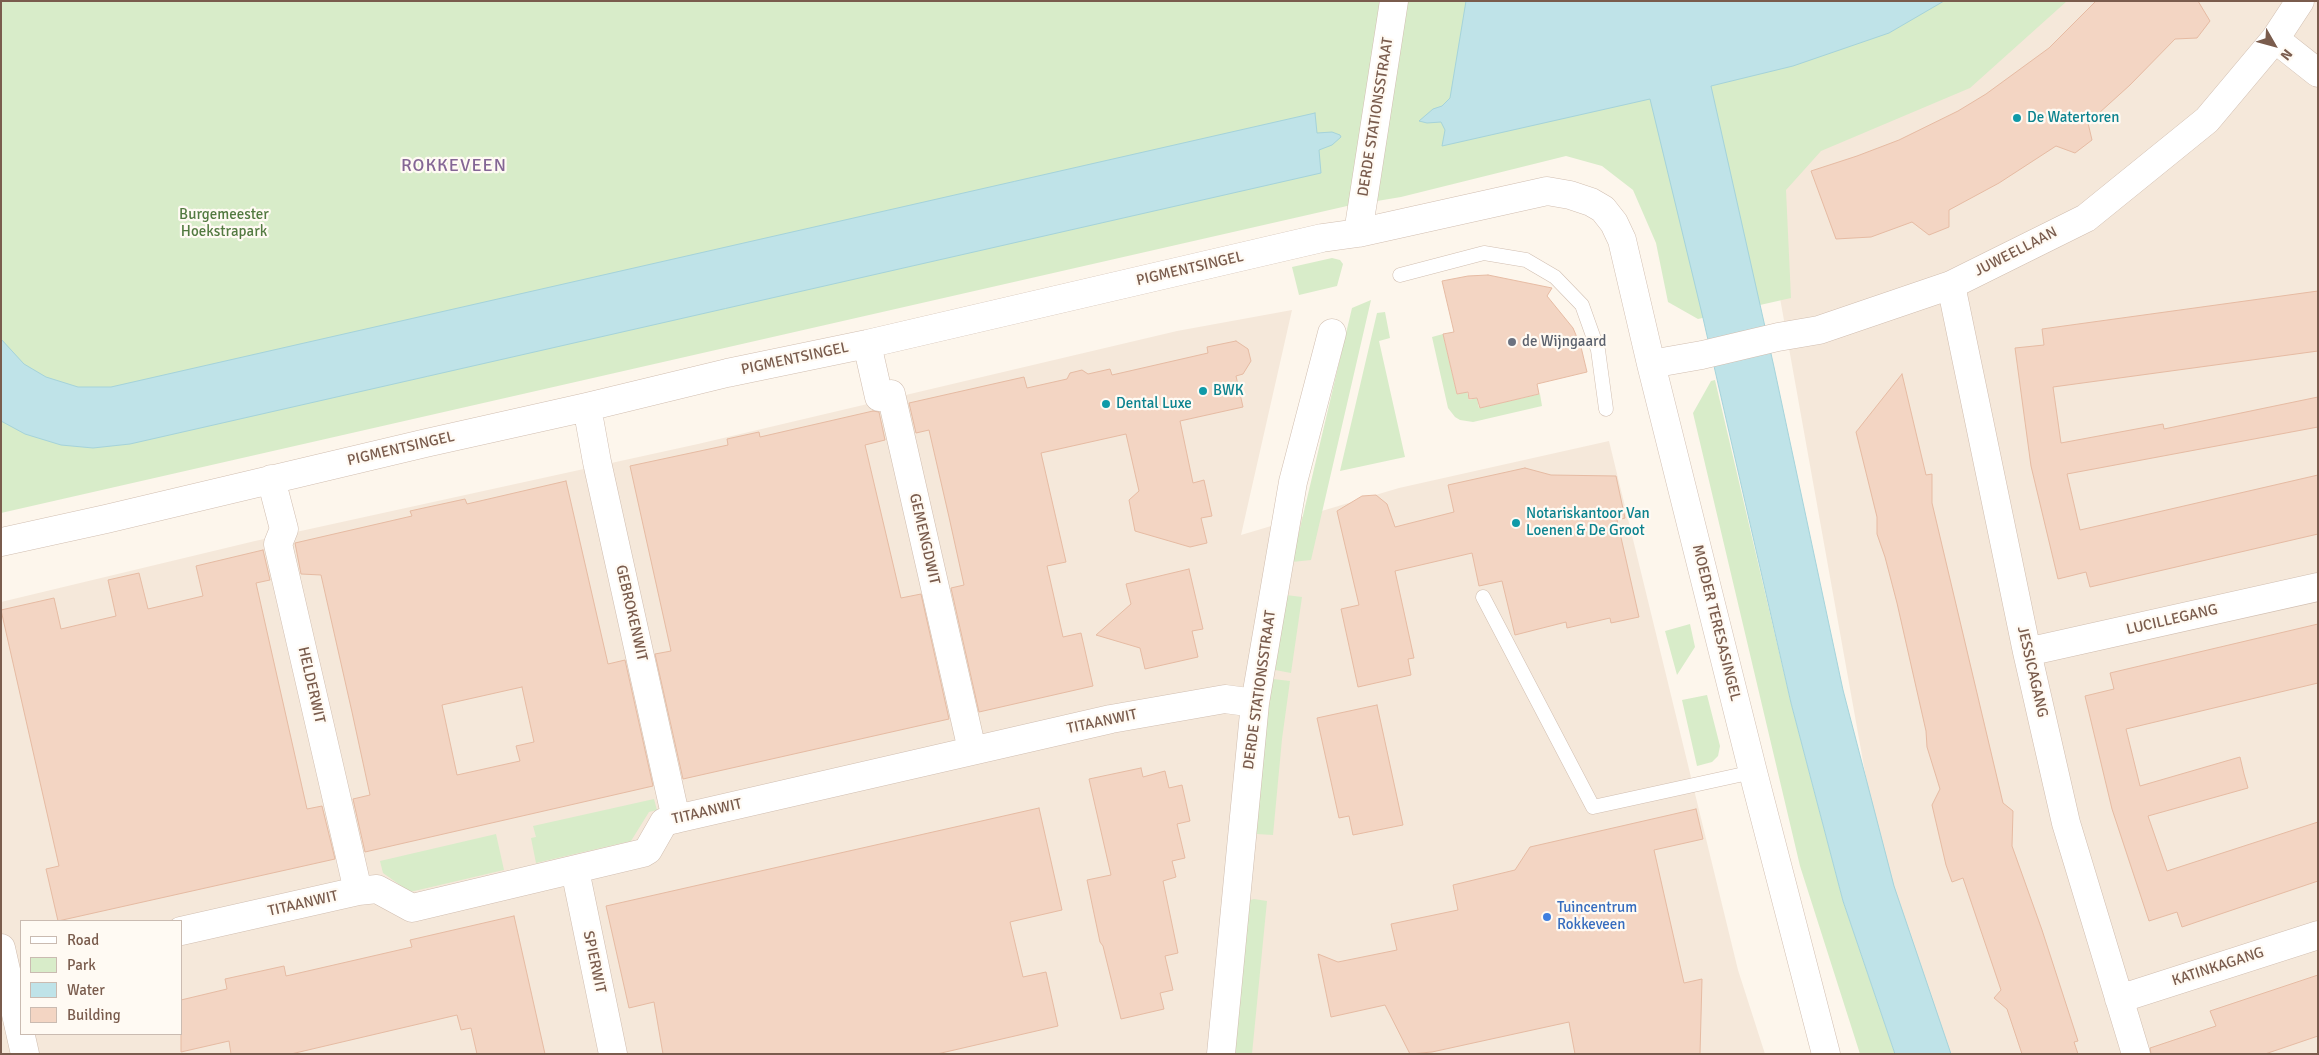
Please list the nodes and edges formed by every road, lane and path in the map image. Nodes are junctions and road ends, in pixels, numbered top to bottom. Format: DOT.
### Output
graph roads {
  1 [pos="1394,1"];
  2 [pos="2300,1"];
  3 [pos="2275,39"];
  4 [pos="2318,73"];
  5 [pos="1591,202"];
  6 [pos="1358,233"];
  7 [pos="1400,275"];
  8 [pos="1951,285"];
  9 [pos="1332,333"];
  10 [pos="867,344"];
  11 [pos="1651,364"];
  12 [pos="587,407"];
  13 [pos="1606,410"];
  14 [pos="271,479"];
  15 [pos="1,542"];
  16 [pos="2318,587"];
  17 [pos="1483,598"];
  18 [pos="2027,652"];
  19 [pos="1255,703"];
  20 [pos="972,750"];
  21 [pos="1753,772"];
  22 [pos="676,819"];
  23 [pos="575,870"];
  24 [pos="358,891"];
  25 [pos="182,931"];
  26 [pos="2318,935"];
  27 [pos="10,962"];
  28 [pos="2119,999"];
  29 [pos="20,1023"];
  30 [pos="22,1035"];
  31 [pos="25,1054"];
  32 [pos="613,1054"];
  33 [pos="1221,1054"];
  34 [pos="1826,1054"];
  35 [pos="2136,1054"];
  1 -- 6 [label="street, DERDE STATIONSSTRAAT"];
  2 -- 3 [label="street, JUWEELLAAN"];
  3 -- 4 [label="street"];
  3 -- 8 [label="street, JUWEELLAAN"];
  5 -- 6 [label="street, PIGMENTSINGEL"];
  5 -- 11 [label="street, MOEDER TERESASINGEL"];
  6 -- 10 [label="street, PIGMENTSINGEL"];
  7 -- 13 [label="lane"];
  8 -- 11 [label="street, JUWEELLAAN"];
  8 -- 18 [label="street, JESSICAGANG"];
  9 -- 19 [label="street, DERDE STATIONSSTRAAT"];
  10 -- 12 [label="street, PIGMENTSINGEL"];
  10 -- 20 [label="street, GEMENGDWIT"];
  11 -- 21 [label="street, MOEDER TERESASINGEL"];
  12 -- 14 [label="street, PIGMENTSINGEL"];
  12 -- 22 [label="street, GEBROKENWIT"];
  14 -- 15 [label="street, PIGMENTSINGEL"];
  14 -- 24 [label="street, HELDERWIT"];
  16 -- 18 [label="street, LUCILLEGANG"];
  17 -- 21 [label="lane"];
  18 -- 28 [label="street, JESSICAGANG"];
  19 -- 20 [label="street, TITAANWIT"];
  19 -- 33 [label="street, DERDE STATIONSSTRAAT"];
  20 -- 22 [label="street, TITAANWIT"];
  21 -- 34 [label="street, MOEDER TERESASINGEL"];
  22 -- 23 [label="street, TITAANWIT"];
  23 -- 24 [label="street, TITAANWIT"];
  23 -- 32 [label="street, SPIERWIT"];
  24 -- 25 [label="street, TITAANWIT"];
  26 -- 28 [label="street, KATINKAGANG"];
  27 -- 29 [label="street"];
  28 -- 35 [label="street, JESSICAGANG"];
  30 -- 31 [label="street"];
}
